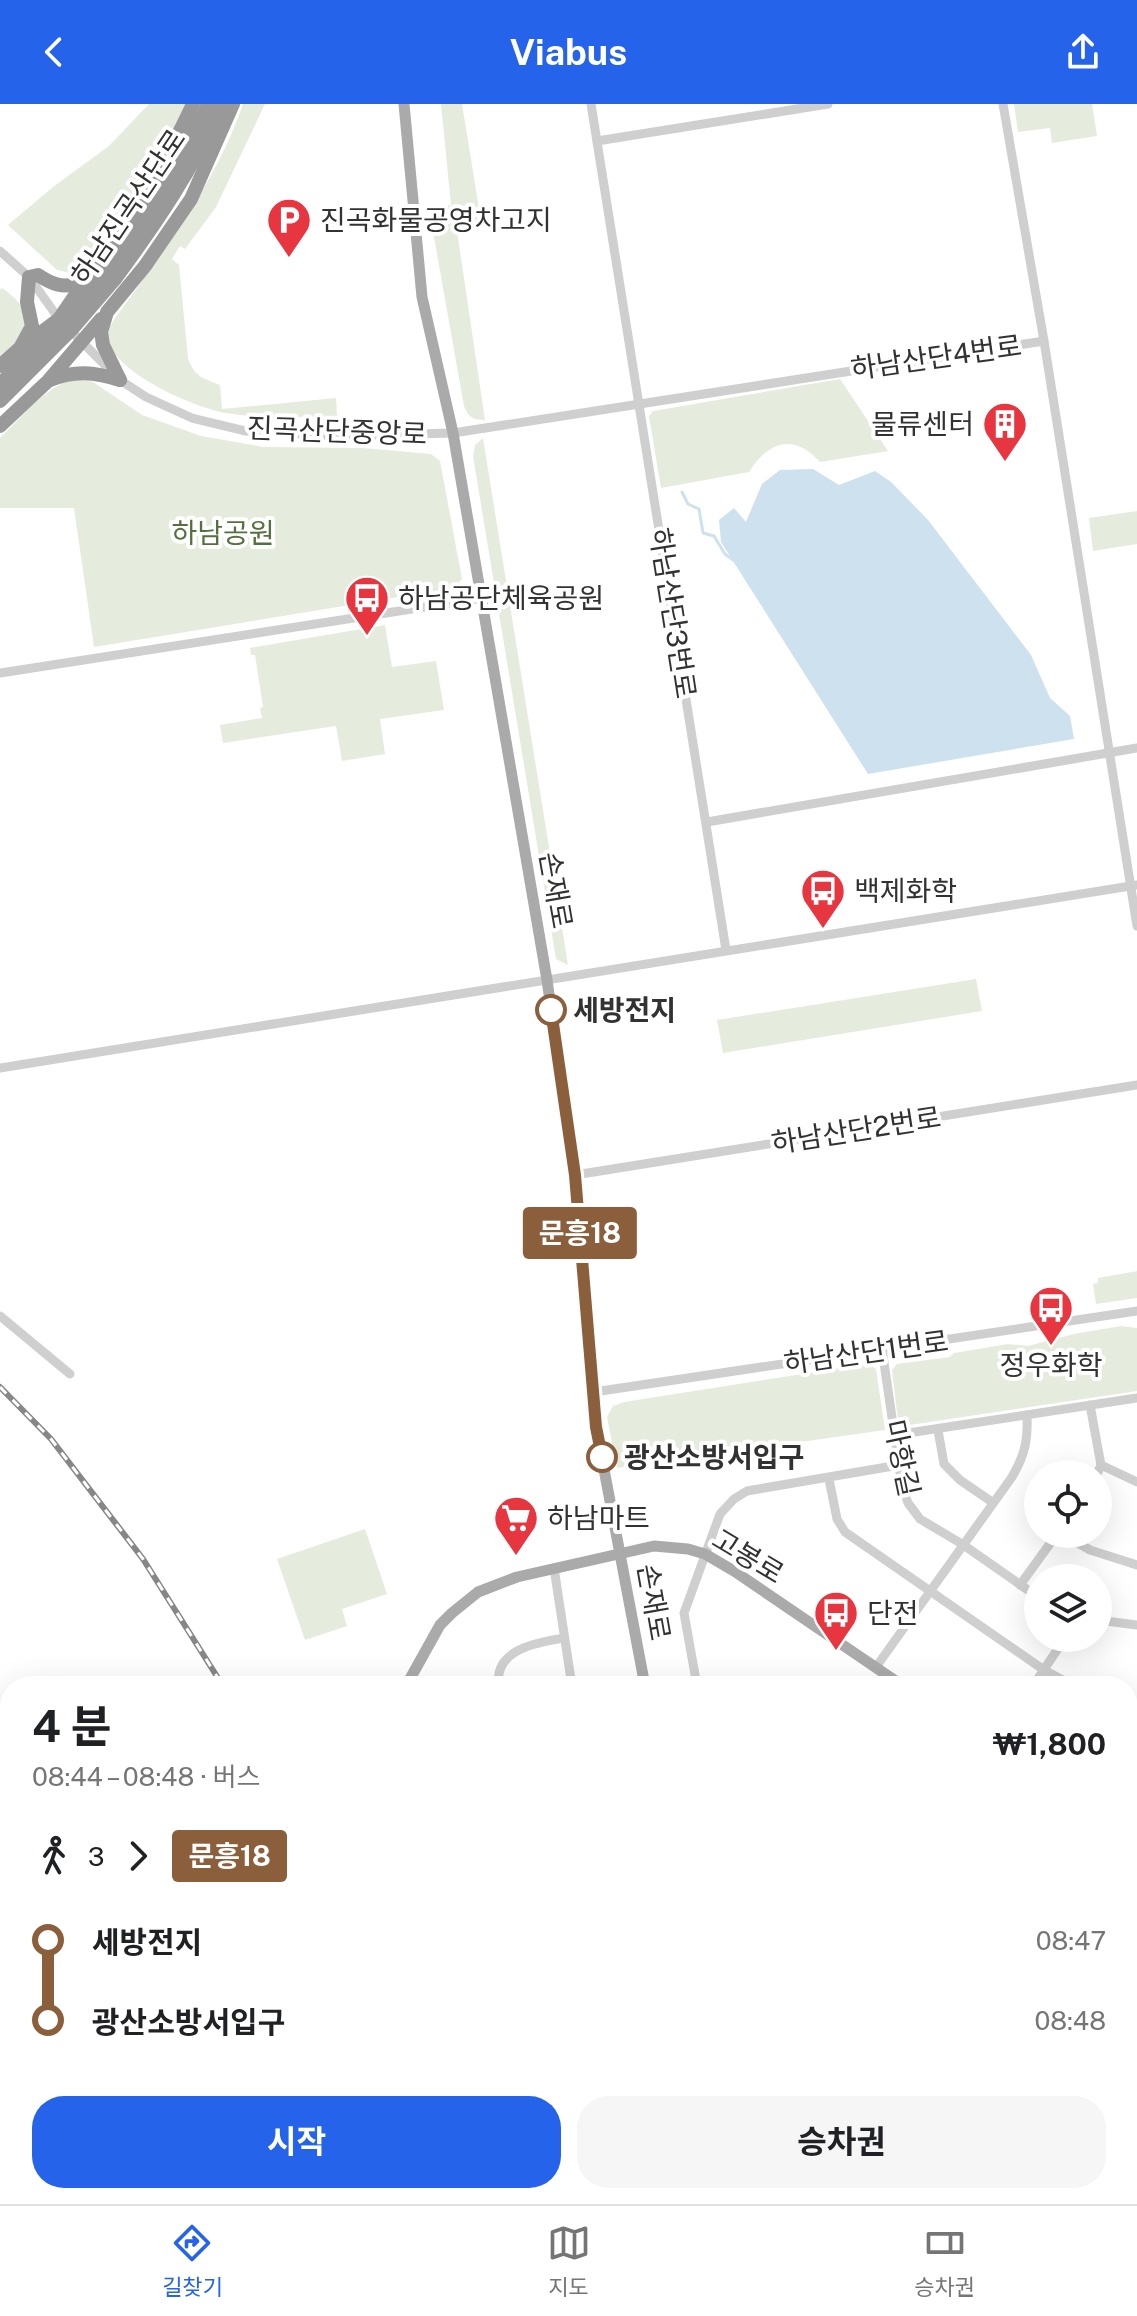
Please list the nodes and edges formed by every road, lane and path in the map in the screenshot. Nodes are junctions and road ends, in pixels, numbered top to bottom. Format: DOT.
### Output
graph roads {
  1 [pos="193,104"];
  2 [pos="208,104"];
  3 [pos="221,104"];
  4 [pos="233,104"];
  5 [pos="404,104"];
  6 [pos="591,104"];
  7 [pos="828,104"];
  8 [pos="1003,104"];
  9 [pos="597,141"];
  10 [pos="0,251"];
  11 [pos="105,272"];
  12 [pos="29,277"];
  13 [pos="107,312"];
  14 [pos="59,319"];
  15 [pos="1044,341"];
  16 [pos="81,344"];
  17 [pos="20,348"];
  18 [pos="0,366"];
  19 [pos="120,380"];
  20 [pos="48,381"];
  21 [pos="0,384"];
  22 [pos="0,401"];
  23 [pos="638,404"];
  24 [pos="0,426"];
  25 [pos="453,433"];
  26 [pos="483,598"];
  27 [pos="0,673"];
  28 [pos="1137,748"];
  29 [pos="1109,752"];
  30 [pos="707,822"];
  31 [pos="1134,886"];
  32 [pos="1137,926"];
  33 [pos="726,950"];
  34 [pos="547,980"];
  35 [pos="0,1068"];
  36 [pos="1137,1085"];
  37 [pos="575,1175"];
  38 [pos="1137,1311"];
  39 [pos="0,1316"];
  40 [pos="882,1349"];
  41 [pos="70,1374"];
  42 [pos="594,1392"];
  43 [pos="1137,1398"];
  44 [pos="1090,1405"];
  45 [pos="1027,1415"];
  46 [pos="938,1430"];
  47 [pos="895,1435"];
  48 [pos="1098,1460"];
  49 [pos="899,1465"];
  50 [pos="1112,1473"];
  51 [pos="829,1479"];
  52 [pos="1137,1482"];
  53 [pos="992,1502"];
  54 [pos="962,1544"];
  55 [pos="1049,1548"];
  56 [pos="1086,1548"];
  57 [pos="621,1554"];
  58 [pos="705,1554"];
  59 [pos="1137,1565"];
  60 [pos="554,1568"];
  61 [pos="1020,1585"];
  62 [pos="1024,1588"];
  63 [pos="928,1591"];
  64 [pos="1112,1622"];
  65 [pos="1137,1625"];
  66 [pos="564,1638"];
  67 [pos="1056,1652"];
  68 [pos="876,1667"];
  69 [pos="1044,1670"];
  70 [pos="412,1676"];
  71 [pos="500,1676"];
  72 [pos="570,1676"];
  73 [pos="643,1676"];
  74 [pos="695,1676"];
  75 [pos="889,1676"];
  76 [pos="1040,1676"];
  77 [pos="1055,1676"];
  1 -- 11 [label="highway"];
  2 -- 11 [label="highway, 하남진곡산단로"];
  3 -- 11 [label="highway, 하남진곡산단로"];
  4 -- 13 [label="highway"];
  5 -- 25 [label="main road, 손재로"];
  6 -- 9 [label="street"];
  7 -- 9 [label="street"];
  8 -- 15 [label="street, 하남산단4번로"];
  9 -- 23 [label="street"];
  10 -- 12 [label="street, 진곡산단중앙로"];
  11 -- 12 [label="highway"];
  11 -- 14 [label="highway"];
  11 -- 21 [label="highway, 하남진곡산단로, bridge"];
  11 -- 22 [label="highway, 하남진곡산단로, bridge"];
  12 -- 14 [label="street, 진곡산단중앙로"];
  12 -- 17 [label="highway"];
  13 -- 16 [label="highway"];
  13 -- 19 [label="highway"];
  14 -- 16 [label="street, 진곡산단중앙로"];
  14 -- 17 [label="highway"];
  15 -- 23 [label="street, 하남산단4번로"];
  15 -- 29 [label="street"];
  16 -- 19 [label="street, 진곡산단중앙로"];
  16 -- 20 [label="highway"];
  17 -- 18 [label="highway"];
  19 -- 20 [label="highway"];
  19 -- 25 [label="street, 진곡산단중앙로"];
  20 -- 24 [label="highway"];
  23 -- 25 [label="street, 하남산단4번로"];
  23 -- 30 [label="street, 하남산단3번로"];
  25 -- 26 [label="main road, 손재로"];
  26 -- 27 [label="street"];
  26 -- 34 [label="main road, 손재로"];
  28 -- 29 [label="street"];
  29 -- 30 [label="street"];
  29 -- 31 [label="street"];
  30 -- 33 [label="street, 하남산단3번로"];
  31 -- 32 [label="street"];
  31 -- 33 [label="street"];
  33 -- 34 [label="street"];
  34 -- 35 [label="street"];
  34 -- 37 [label="main road, 손재로"];
  36 -- 37 [label="street, 하남산단2번로"];
  37 -- 42 [label="main road, 손재로"];
  38 -- 40 [label="street, 하남산단1번로"];
  39 -- 41 [label="street"];
  40 -- 42 [label="street, 하남산단1번로"];
  40 -- 47 [label="street, 마항길"];
  42 -- 57 [label="main road, 손재로"];
  43 -- 44 [label="street"];
  44 -- 45 [label="street"];
  44 -- 48 [label="street"];
  45 -- 46 [label="street"];
  45 -- 53 [label="street"];
  46 -- 47 [label="street"];
  46 -- 53 [label="street"];
  47 -- 49 [label="street, 마항길"];
  49 -- 51 [label="street"];
  49 -- 54 [label="street, 마항길"];
  50 -- 52 [label="street"];
  51 -- 58 [label="street"];
  51 -- 63 [label="street"];
  53 -- 54 [label="street"];
  54 -- 61 [label="street, 마항길"];
  54 -- 63 [label="street"];
  55 -- 61 [label="street"];
  56 -- 59 [label="street"];
  57 -- 58 [label="main road, 고봉로"];
  57 -- 60 [label="main road, 고봉로"];
  57 -- 73 [label="main road, 손재로"];
  58 -- 68 [label="main road, 고봉로"];
  58 -- 74 [label="street"];
  60 -- 66 [label="street"];
  60 -- 70 [label="main road, 고봉로"];
  61 -- 62 [label="street, 마항길"];
  63 -- 68 [label="street"];
  63 -- 69 [label="street"];
  64 -- 65 [label="street"];
  66 -- 71 [label="street"];
  66 -- 72 [label="street"];
  67 -- 69 [label="street"];
  68 -- 75 [label="main road, 고봉로"];
  69 -- 76 [label="street"];
  69 -- 77 [label="street"];
}
